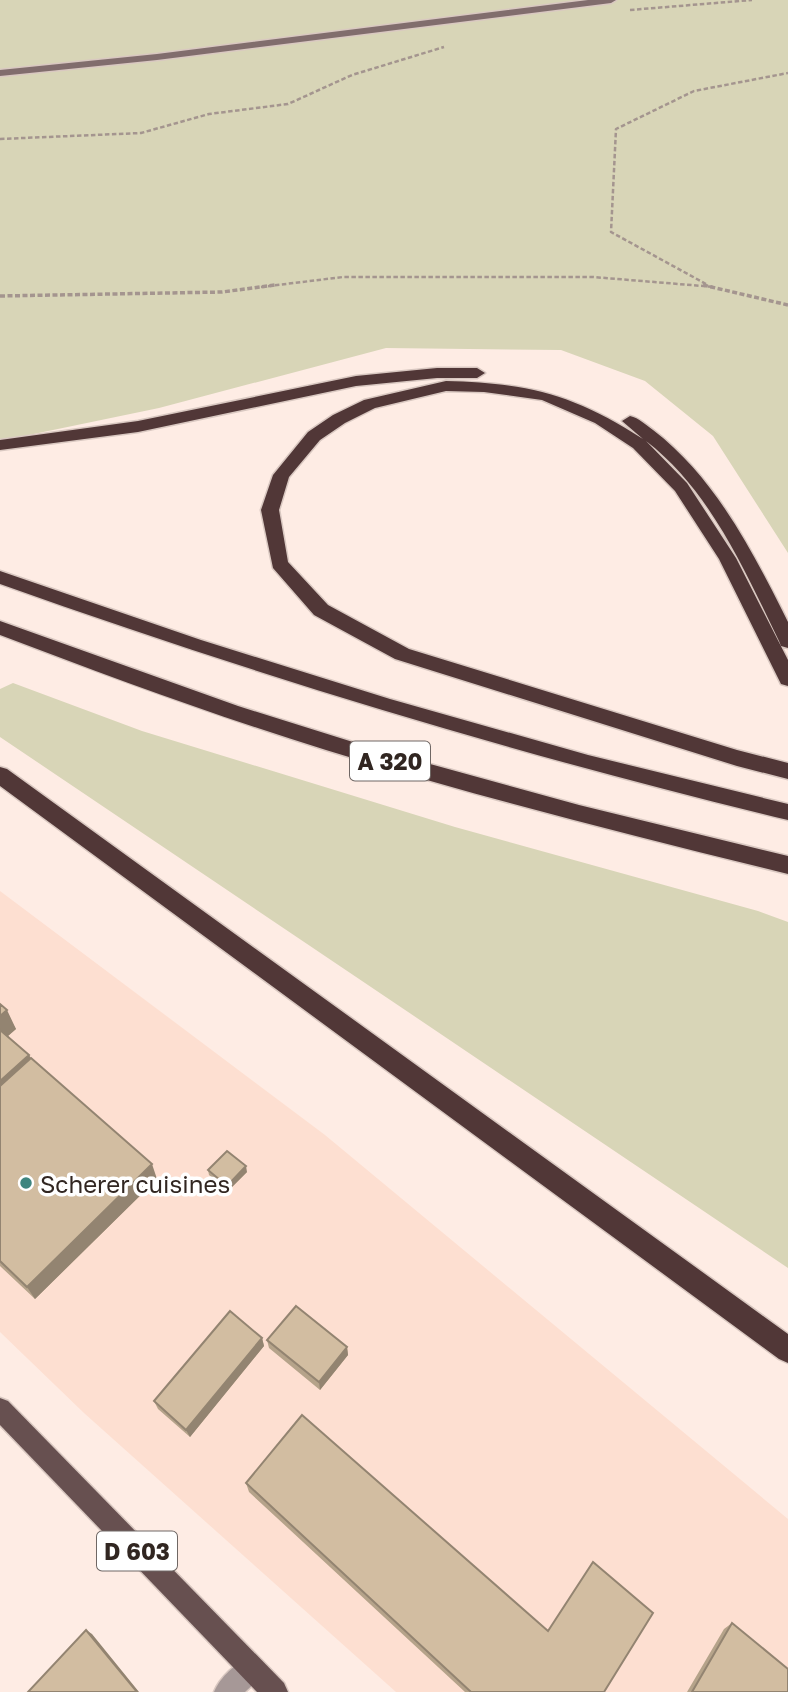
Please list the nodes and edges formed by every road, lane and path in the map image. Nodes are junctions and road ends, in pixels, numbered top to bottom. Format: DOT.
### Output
graph roads {
  1 [pos="611,0"];
  2 [pos="752,0"];
  3 [pos="626,10"];
  4 [pos="455,43"];
  5 [pos="0,73"];
  6 [pos="788,73"];
  7 [pos="0,139"];
  8 [pos="710,286"];
  9 [pos="0,296"];
  10 [pos="788,305"];
  11 [pos="0,445"];
  12 [pos="0,577"];
  13 [pos="0,628"];
  14 [pos="788,640"];
  15 [pos="788,679"];
  16 [pos="788,771"];
  17 [pos="0,775"];
  18 [pos="788,812"];
  19 [pos="788,864"];
  20 [pos="788,1350"];
  21 [pos="0,1409"];
  22 [pos="251,1669"];
  23 [pos="227,1692"];
  24 [pos="275,1692"];
  1 -- 5 [label="main road"];
  2 -- 3 [label="path"];
  4 -- 7 [label="path"];
  6 -- 8 [label="path"];
  8 -- 9 [label="path"];
  8 -- 10 [label="path"];
  11 -- 14 [label="highway"];
  12 -- 18 [label="highway, A 320"];
  13 -- 19 [label="highway, A 320"];
  15 -- 16 [label="highway"];
  17 -- 20 [label="highway"];
  21 -- 22 [label="main road, D 603"];
  22 -- 23 [label="street"];
  22 -- 24 [label="main road, D 603"];
}
